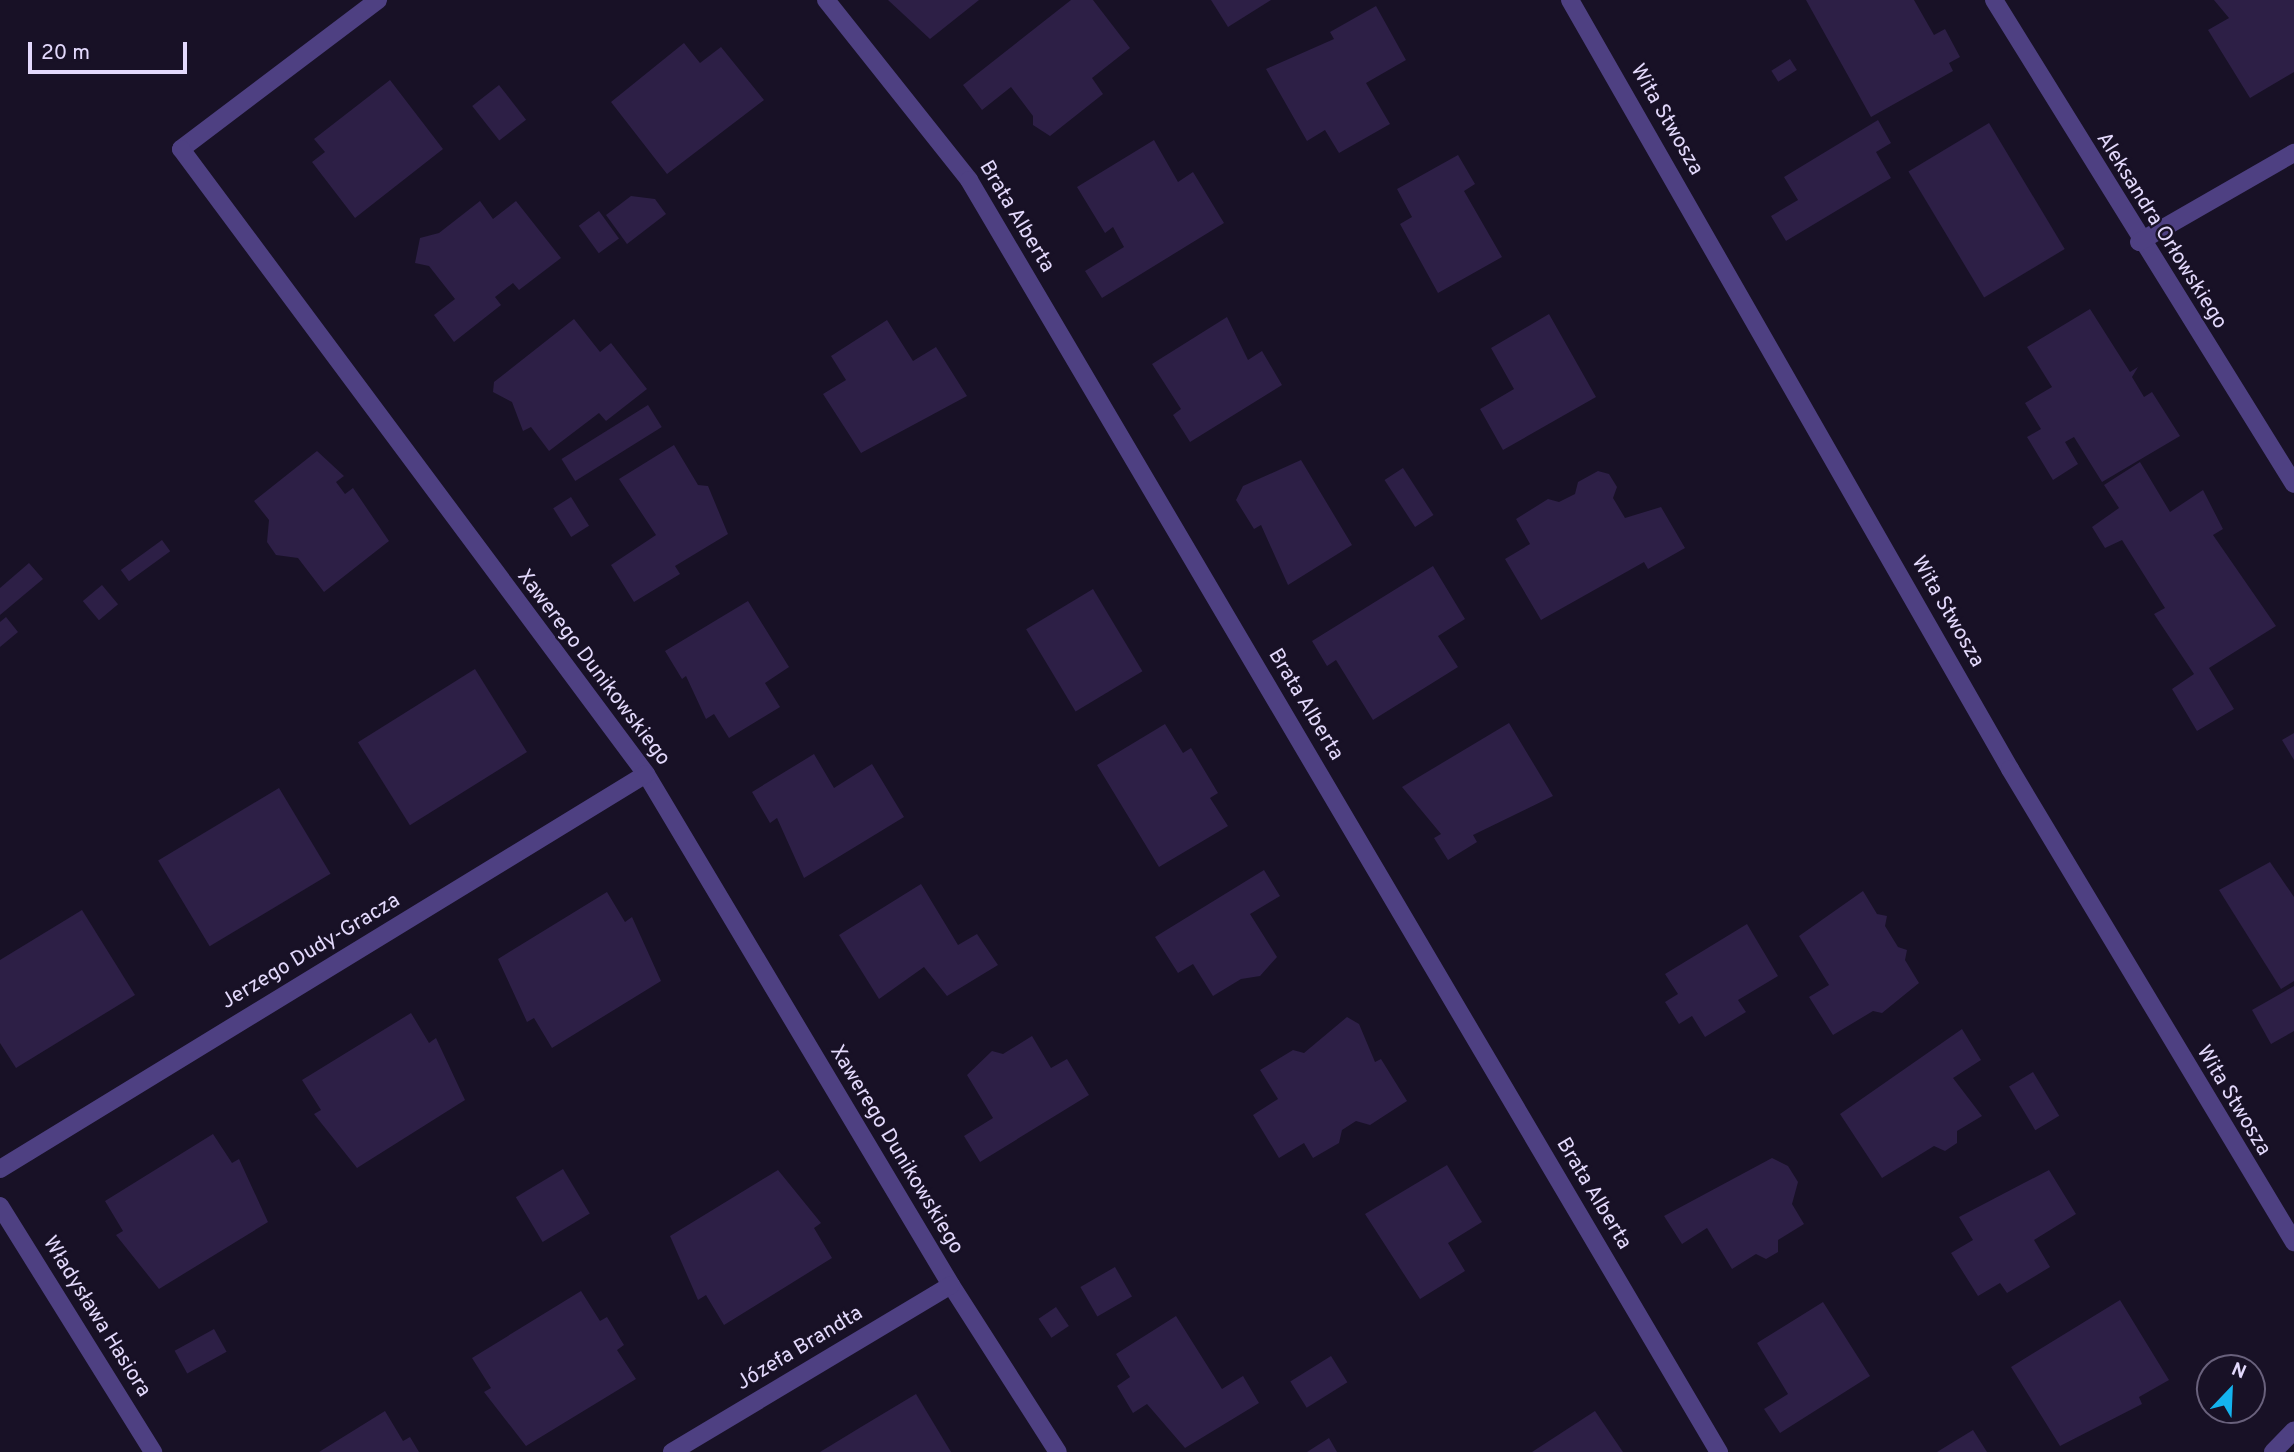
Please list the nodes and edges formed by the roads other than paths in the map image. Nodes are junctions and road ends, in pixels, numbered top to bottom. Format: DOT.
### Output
graph roads {
  1 [pos="378,0"];
  2 [pos="826,0"];
  3 [pos="1570,0"];
  4 [pos="1994,0"];
  5 [pos="2294,153"];
  6 [pos="2139,242"];
  7 [pos="2294,484"];
  8 [pos="646,774"];
  9 [pos="0,1168"];
  10 [pos="0,1206"];
  11 [pos="2294,1242"];
  12 [pos="951,1286"];
  13 [pos="2294,1430"];
  14 [pos="153,1452"];
  15 [pos="672,1452"];
  16 [pos="1058,1452"];
  17 [pos="1719,1452"];
  18 [pos="2273,1452"];
  1 -- 8 [label="street, Xawerego Dunikowskiego"];
  2 -- 17 [label="street, Brata Alberta"];
  3 -- 11 [label="street, Wita Stwosza"];
  4 -- 6 [label="street, Aleksandra Orłowskiego"];
  5 -- 6 [label="street"];
  6 -- 7 [label="street, Aleksandra Orłowskiego"];
  8 -- 9 [label="street, Jerzego Dudy-Gracza"];
  8 -- 12 [label="street, Xawerego Dunikowskiego"];
  10 -- 14 [label="street, Władysława Hasiora"];
  12 -- 15 [label="street, Józefa Brandta"];
  12 -- 16 [label="street, Xawerego Dunikowskiego"];
  13 -- 18 [label="street"];
}
